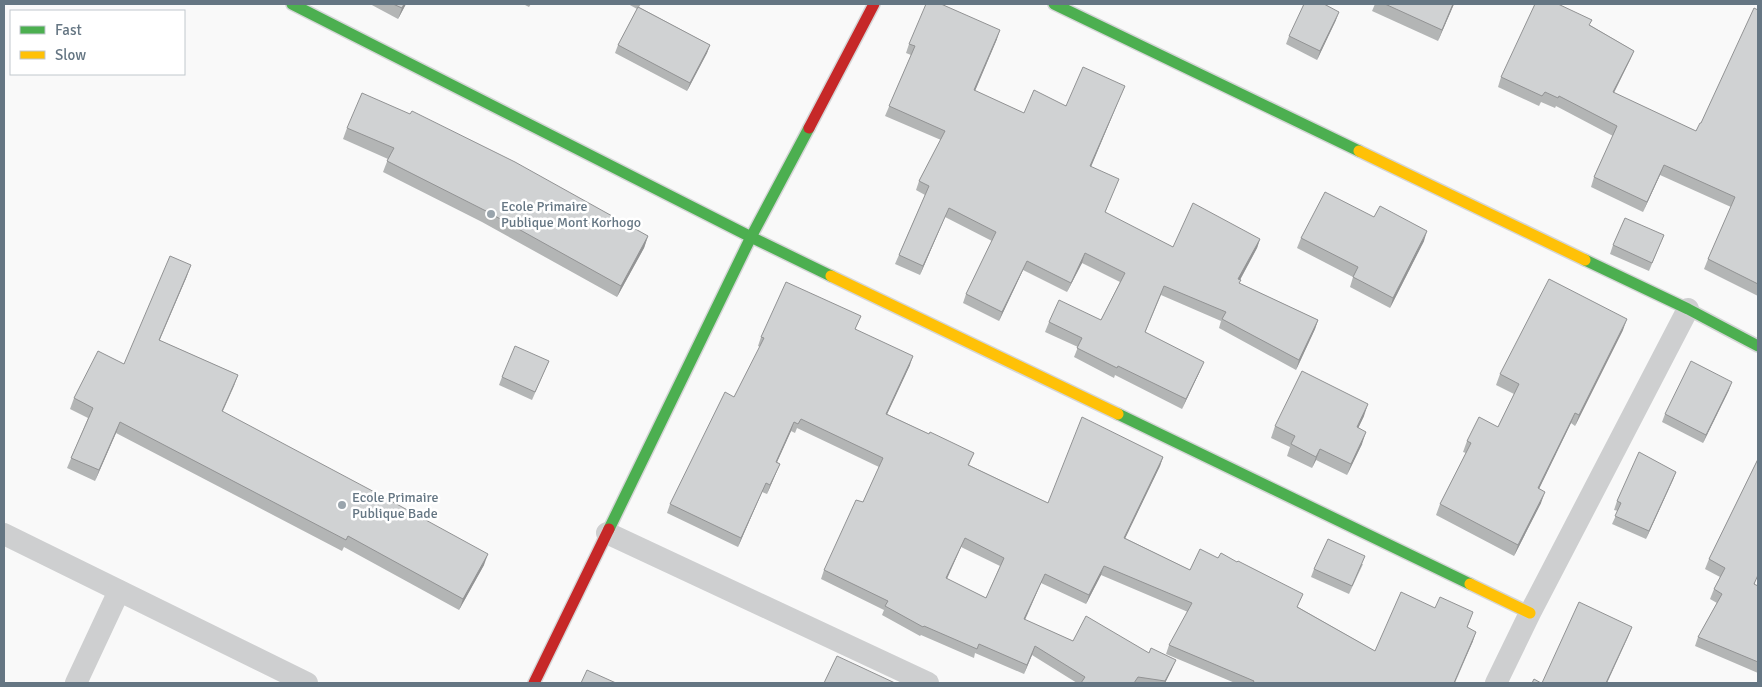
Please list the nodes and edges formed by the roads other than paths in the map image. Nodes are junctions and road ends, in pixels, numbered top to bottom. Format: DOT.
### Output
graph roads {
  1 [pos="292,4"];
  2 [pos="874,4"];
  3 [pos="1054,4"];
  4 [pos="751,237"];
  5 [pos="1688,309"];
  6 [pos="1758,346"];
  7 [pos="607,533"];
  8 [pos="4,534"];
  9 [pos="119,591"];
  10 [pos="1530,613"];
  11 [pos="76,683"];
  12 [pos="307,683"];
  13 [pos="534,683"];
  14 [pos="928,683"];
  15 [pos="1496,683"];
  1 -- 4 [label="street"];
  2 -- 4 [label="street"];
  3 -- 5 [label="street"];
  4 -- 7 [label="street"];
  4 -- 10 [label="street"];
  5 -- 6 [label="street"];
  5 -- 10 [label="street"];
  7 -- 13 [label="street"];
  7 -- 14 [label="street"];
  8 -- 9 [label="street"];
  9 -- 11 [label="street"];
  9 -- 12 [label="street"];
  10 -- 15 [label="street"];
}
